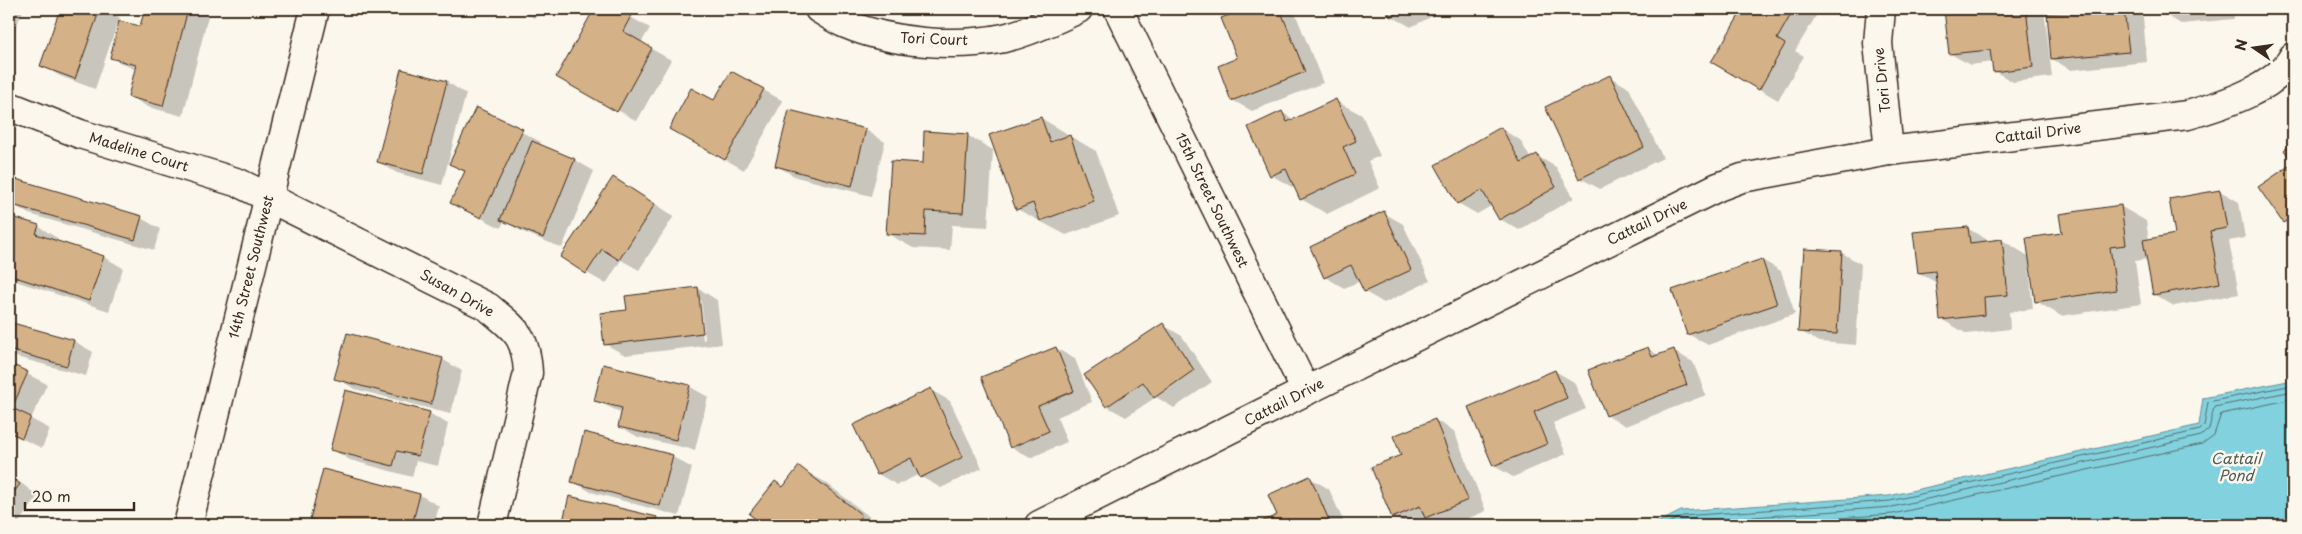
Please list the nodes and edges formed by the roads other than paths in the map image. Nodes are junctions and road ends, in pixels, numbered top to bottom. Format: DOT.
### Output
graph roads {
  1 [pos="315,9"];
  2 [pos="819,9"];
  3 [pos="1078,9"];
  4 [pos="1118,9"];
  5 [pos="1881,9"];
  6 [pos="2293,57"];
  7 [pos="9,106"];
  8 [pos="1889,151"];
  9 [pos="269,197"];
  10 [pos="1306,391"];
  11 [pos="188,525"];
  12 [pos="492,525"];
  13 [pos="1040,525"];
  1 -- 9 [label="street, 14th Street Southwest"];
  2 -- 3 [label="street, Tori Court"];
  4 -- 10 [label="street, 15th Street Southwest"];
  5 -- 8 [label="street, Tori Drive"];
  6 -- 8 [label="street, Cattail Drive"];
  7 -- 9 [label="street, Madeline Court"];
  8 -- 10 [label="street, Cattail Drive"];
  9 -- 11 [label="street, 14th Street Southwest"];
  9 -- 12 [label="street, Susan Drive"];
  10 -- 13 [label="street, Cattail Drive"];
}
